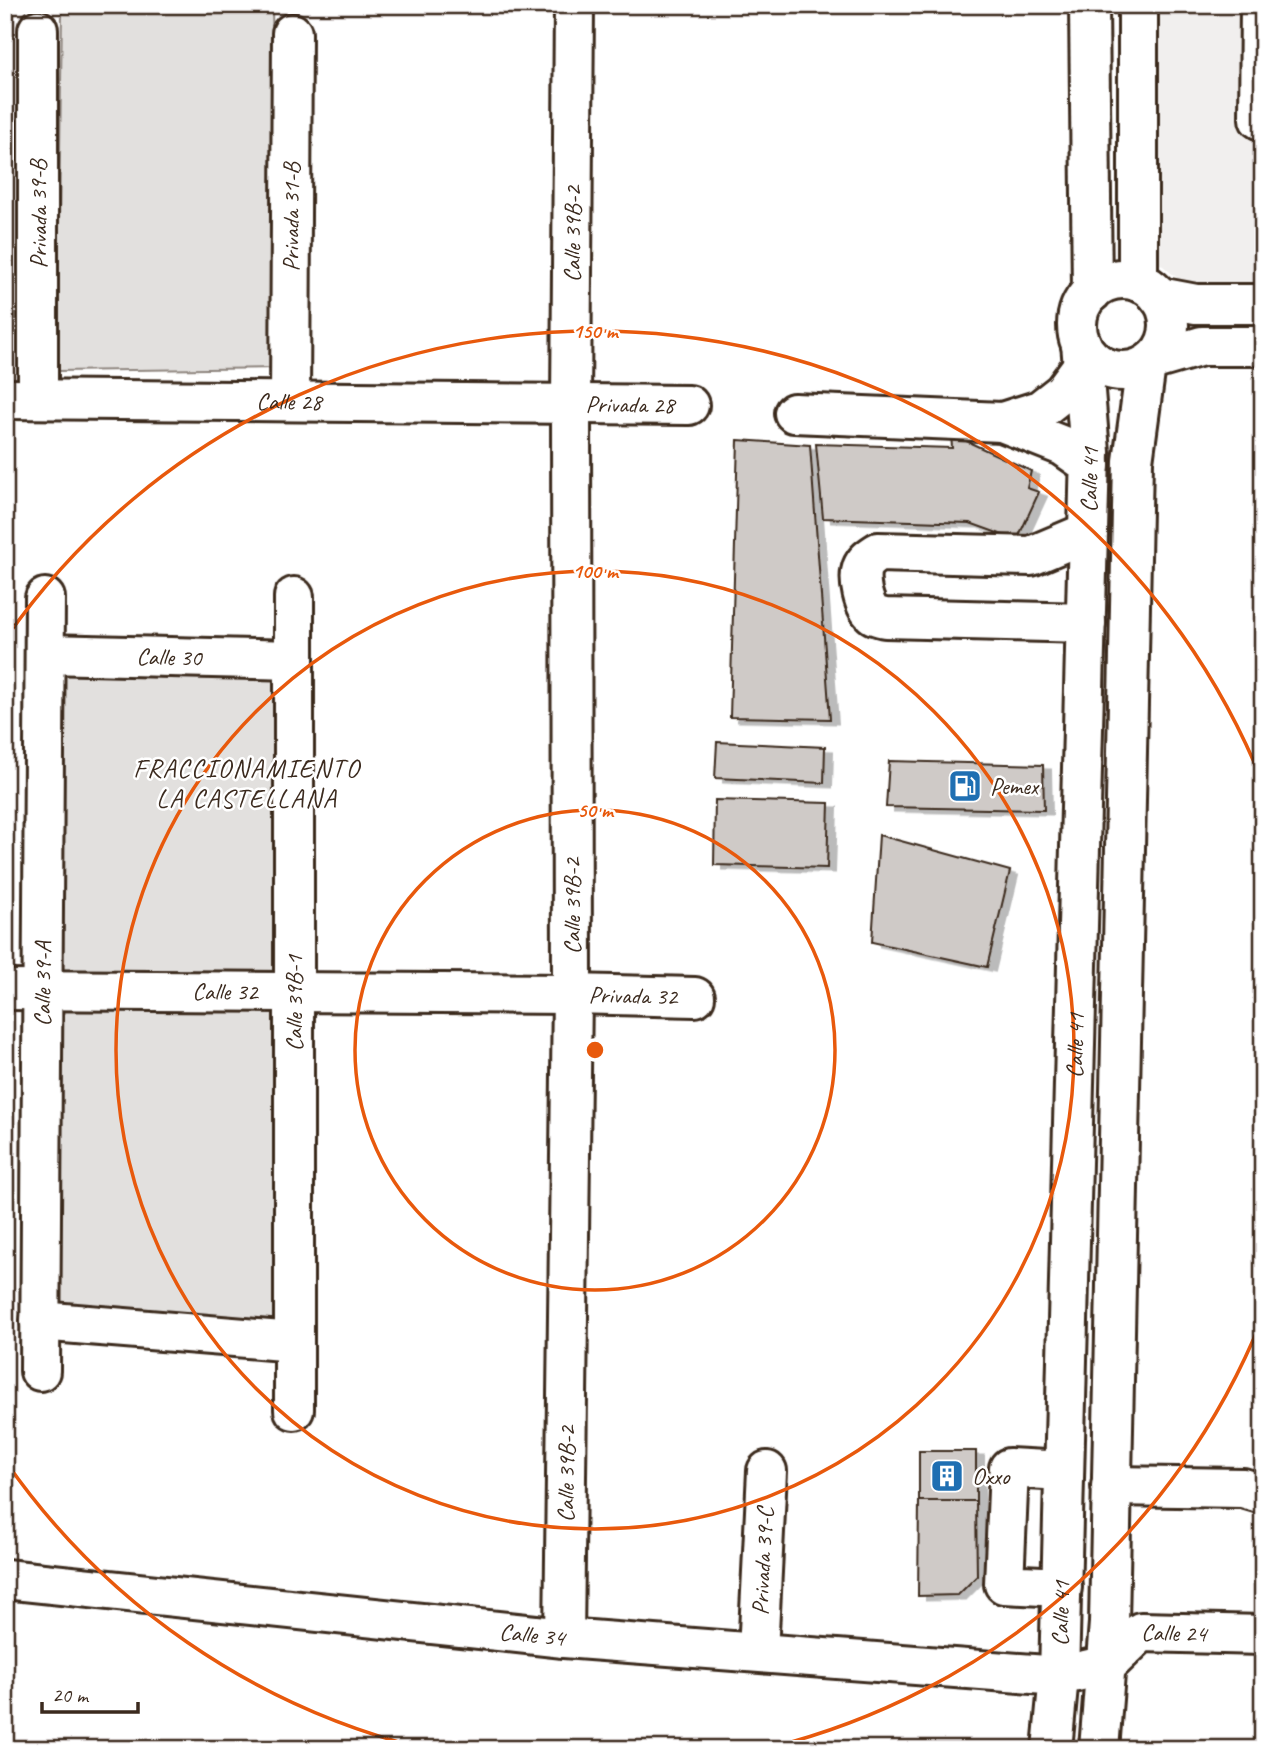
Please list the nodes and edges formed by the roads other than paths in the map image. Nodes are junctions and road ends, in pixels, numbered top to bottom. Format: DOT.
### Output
graph roads {
  1 [pos="574,5"];
  2 [pos="1089,5"];
  3 [pos="1138,5"];
  4 [pos="1260,5"];
  5 [pos="38,30"];
  6 [pos="292,33"];
  7 [pos="1263,121"];
  8 [pos="1149,290"];
  9 [pos="1091,292"];
  10 [pos="1263,304"];
  11 [pos="1263,346"];
  12 [pos="1082,354"];
  13 [pos="1150,362"];
  14 [pos="22,399"];
  15 [pos="290,401"];
  16 [pos="570,405"];
  17 [pos="689,405"];
  18 [pos="794,413"];
  19 [pos="1002,422"];
  20 [pos="1090,465"];
  21 [pos="1088,532"];
  22 [pos="294,597"];
  23 [pos="45,598"];
  24 [pos="1086,623"];
  25 [pos="45,654"];
  26 [pos="294,660"];
  27 [pos="5,990"];
  28 [pos="43,990"];
  29 [pos="294,992"];
  30 [pos="572,994"];
  31 [pos="695,997"];
  32 [pos="40,1321"];
  33 [pos="294,1342"];
  34 [pos="40,1371"];
  35 [pos="294,1410"];
  36 [pos="767,1471"];
  37 [pos="1064,1471"];
  38 [pos="1111,1486"];
  39 [pos="1263,1494"];
  40 [pos="5,1579"];
  41 [pos="1062,1587"];
  42 [pos="1263,1635"];
  43 [pos="564,1638"];
  44 [pos="758,1652"];
  45 [pos="1107,1665"];
  46 [pos="1059,1676"];
  47 [pos="1052,1749"];
  48 [pos="1099,1749"];
  1 -- 16 [label="street, Calle 39B-2"];
  2 -- 9 [label="street"];
  3 -- 8 [label="street"];
  4 -- 7 [label="street"];
  5 -- 14 [label="street, Privada 39-B"];
  6 -- 15 [label="street, Privada 31-B"];
  8 -- 9 [label="street"];
  8 -- 10 [label="street"];
  8 -- 13 [label="street"];
  9 -- 12 [label="street"];
  11 -- 13 [label="street"];
  12 -- 13 [label="street"];
  12 -- 19 [label="street"];
  12 -- 20 [label="street, Calle 41"];
  13 -- 38 [label="street, Calle 41"];
  14 -- 15 [label="street, Calle 28"];
  15 -- 16 [label="street, Calle 28"];
  16 -- 17 [label="street, Privada 28"];
  16 -- 30 [label="street, Calle 39B-2"];
  18 -- 19 [label="street"];
  19 -- 20 [label="street"];
  20 -- 21 [label="street, Calle 41"];
  21 -- 24 [label="street, Calle 41"];
  21 -- 24 [label="street"];
  22 -- 26 [label="street, Calle 39B-1"];
  23 -- 25 [label="street, Calle 39-A"];
  24 -- 37 [label="street, Calle 41"];
  25 -- 26 [label="street, Calle 30"];
  25 -- 28 [label="street, Calle 39-A"];
  26 -- 29 [label="street, Calle 39B-1"];
  27 -- 28 [label="street, Calle 32"];
  28 -- 29 [label="street, Calle 32"];
  28 -- 32 [label="street, Calle 39-A"];
  29 -- 30 [label="street, Calle 32"];
  29 -- 33 [label="street, Calle 39B-1"];
  30 -- 31 [label="street, Privada 32"];
  30 -- 43 [label="street, Calle 39B-2"];
  32 -- 33 [label="street"];
  32 -- 34 [label="street, Calle 39-A"];
  33 -- 35 [label="street, Calle 39B-1"];
  36 -- 44 [label="street, Privada 39-C"];
  37 -- 41 [label="street, Calle 41"];
  37 -- 41 [label="street"];
  38 -- 39 [label="street"];
  38 -- 45 [label="street, Calle 41"];
  40 -- 43 [label="street, Calle 34"];
  41 -- 46 [label="street, Calle 41"];
  42 -- 45 [label="street, Calle 24"];
  43 -- 44 [label="street, Calle 34"];
  44 -- 46 [label="street, Calle 34"];
  45 -- 46 [label="street"];
  45 -- 48 [label="street, Calle 41"];
  46 -- 47 [label="street, Calle 41"];
}
